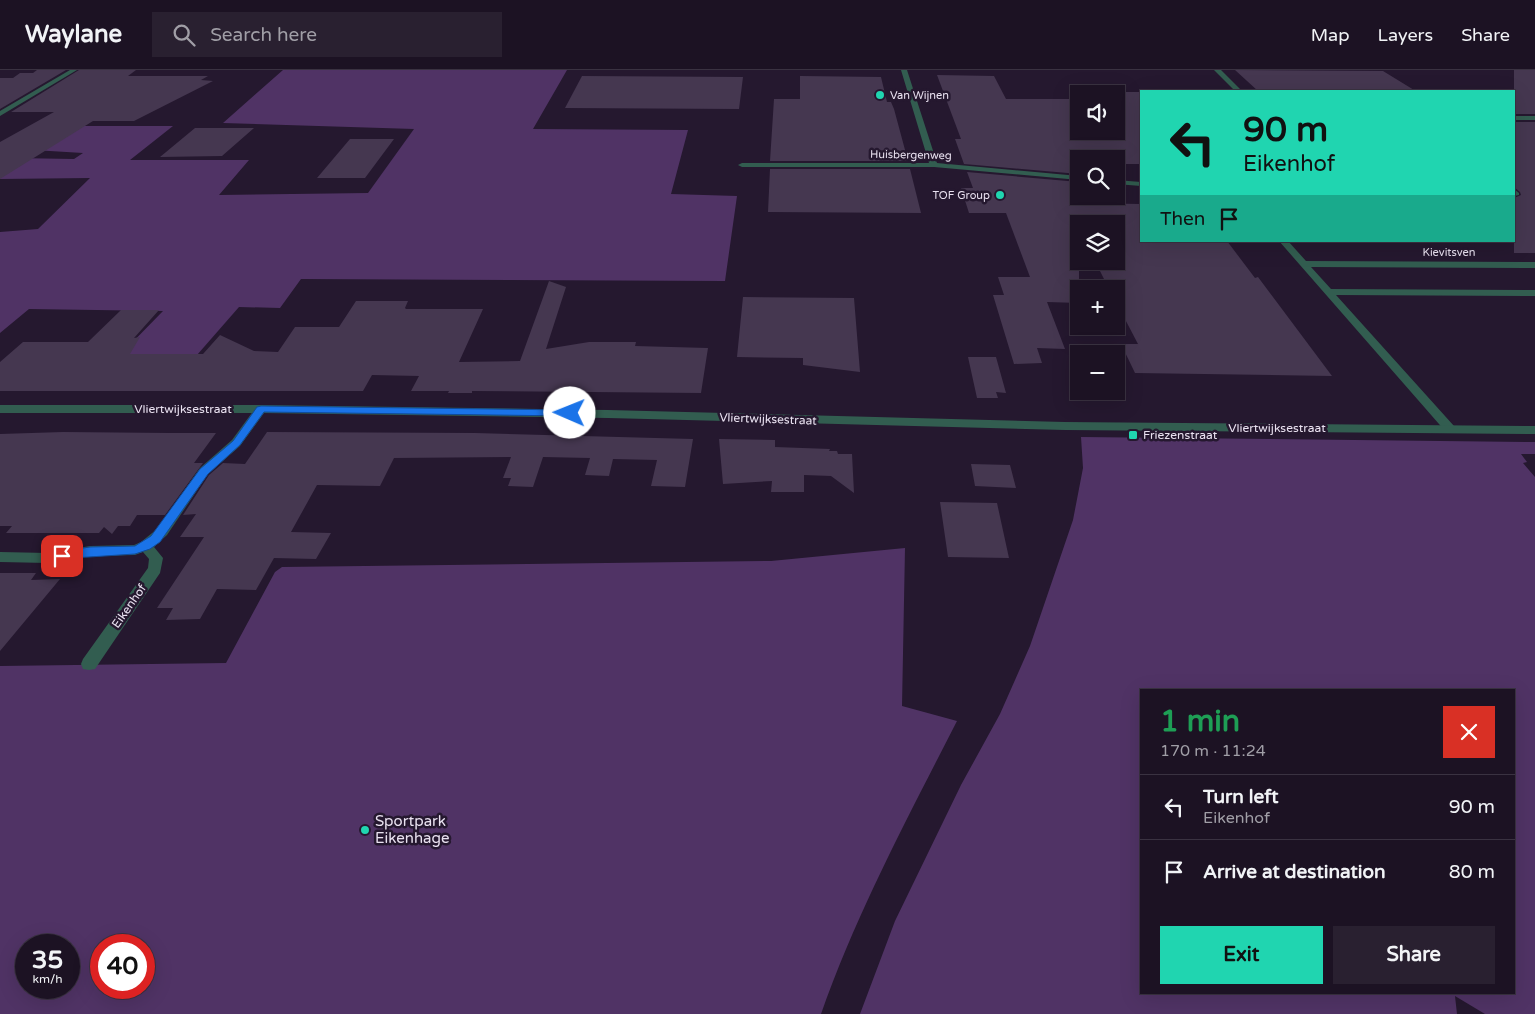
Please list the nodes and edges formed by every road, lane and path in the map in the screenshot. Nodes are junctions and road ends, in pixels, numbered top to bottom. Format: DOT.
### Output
graph roads {
  1 [pos="74,70"];
  2 [pos="904,70"];
  3 [pos="1217,70"];
  4 [pos="1238,90"];
  5 [pos="0,114"];
  6 [pos="1515,118"];
  7 [pos="1535,118"];
  8 [pos="742,165"];
  9 [pos="934,165"];
  10 [pos="1070,177"];
  11 [pos="1125,183"];
  12 [pos="1140,184"];
  13 [pos="1284,242"];
  14 [pos="1302,264"];
  15 [pos="1535,265"];
  16 [pos="1328,292"];
  17 [pos="1535,294"];
  18 [pos="0,409"];
  19 [pos="261,409"];
  20 [pos="1450,429"];
  21 [pos="1535,430"];
  22 [pos="146,546"];
  23 [pos="0,557"];
  24 [pos="88,664"];
  1 -- 5 [label="street"];
  2 -- 9 [label="street"];
  3 -- 4 [label="street"];
  6 -- 7 [label="street"];
  8 -- 9 [label="street, Huisbergenweg"];
  9 -- 10 [label="street, Huisbergenweg"];
  11 -- 12 [label="street"];
  13 -- 14 [label="street"];
  14 -- 15 [label="street, Kievitsven"];
  14 -- 16 [label="street"];
  16 -- 17 [label="street"];
  16 -- 20 [label="street"];
  18 -- 19 [label="street, Vliertwijksestraat"];
  19 -- 20 [label="street, Vliertwijksestraat"];
  19 -- 22 [label="street"];
  20 -- 21 [label="street, Vliertwijksestraat"];
  22 -- 23 [label="street"];
  22 -- 24 [label="street, Eikenhof"];
}
